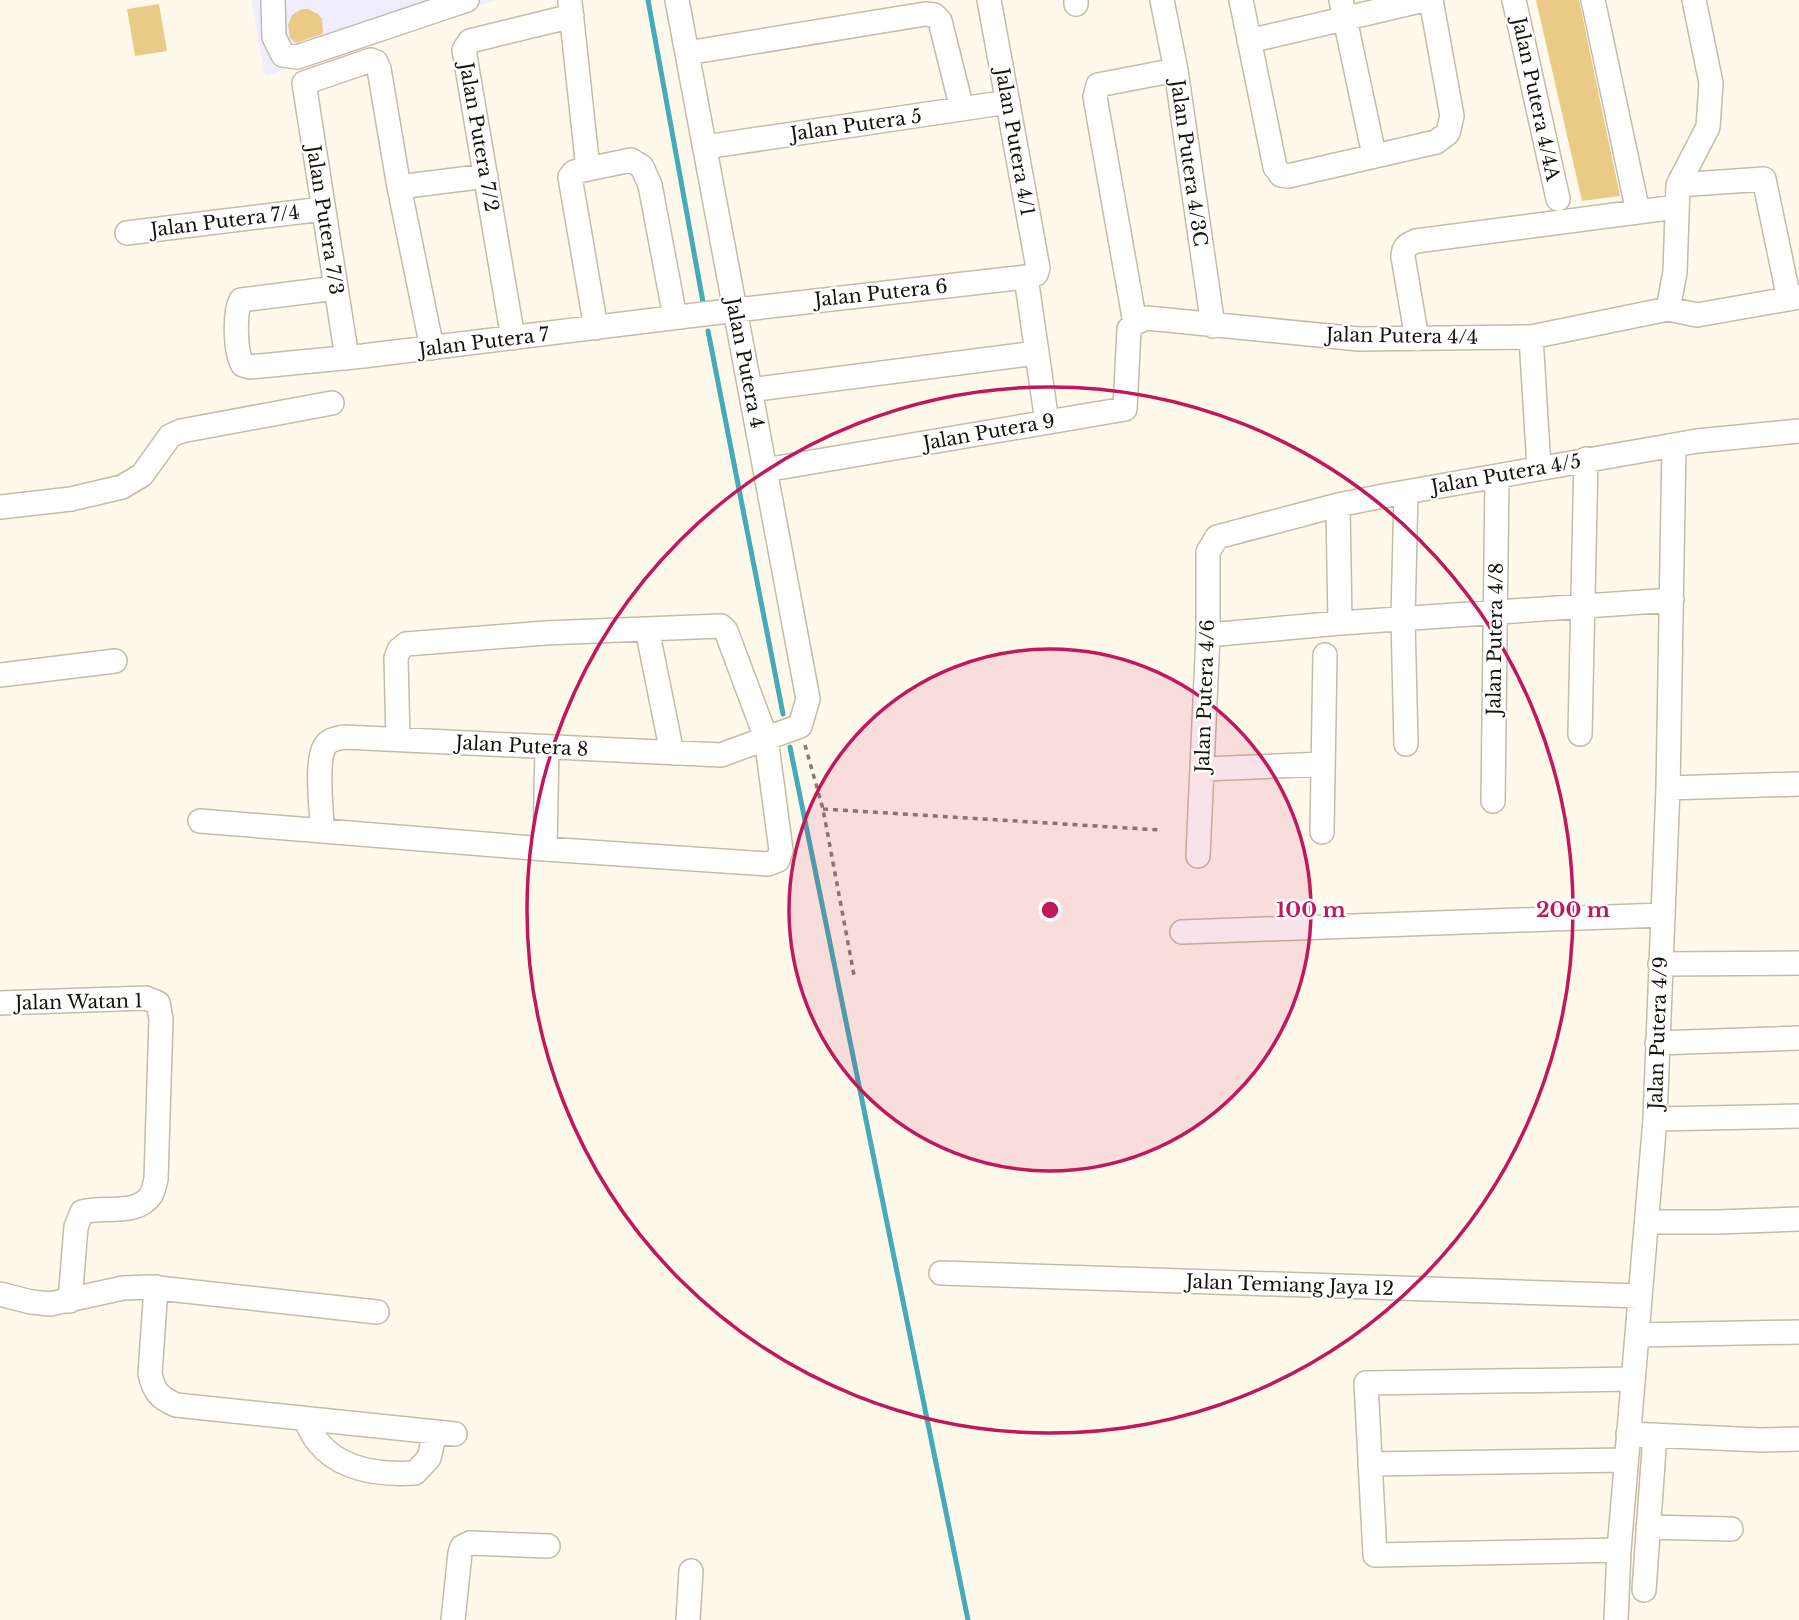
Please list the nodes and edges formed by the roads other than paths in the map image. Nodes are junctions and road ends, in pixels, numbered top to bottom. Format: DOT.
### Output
graph roads {
  1 [pos="273,0"];
  2 [pos="467,0"];
  3 [pos="677,0"];
  4 [pos="989,0"];
  5 [pos="1162,0"];
  6 [pos="1241,0"];
  7 [pos="1424,0"];
  8 [pos="1431,0"];
  9 [pos="1514,0"];
  10 [pos="1593,0"];
  11 [pos="1694,0"];
  12 [pos="571,8"];
  13 [pos="1343,9"];
  14 [pos="1249,41"];
  15 [pos="687,53"];
  16 [pos="1176,70"];
  17 [pos="1008,102"];
  18 [pos="962,109"];
  19 [pos="705,147"];
  20 [pos="1374,155"];
  21 [pos="588,169"];
  22 [pos="486,176"];
  23 [pos="399,187"];
  24 [pos="1677,196"];
  25 [pos="1558,198"];
  26 [pos="323,209"];
  27 [pos="1638,212"];
  28 [pos="127,233"];
  29 [pos="1026,277"];
  30 [pos="335,288"];
  31 [pos="1794,298"];
  32 [pos="1668,309"];
  33 [pos="736,310"];
  34 [pos="675,317"];
  35 [pos="1135,323"];
  36 [pos="1213,326"];
  37 [pos="596,328"];
  38 [pos="1531,337"];
  39 [pos="513,338"];
  40 [pos="1417,339"];
  41 [pos="432,348"];
  42 [pos="1036,353"];
  43 [pos="347,358"];
  44 [pos="750,390"];
  45 [pos="332,403"];
  46 [pos="1047,422"];
  47 [pos="1799,431"];
  48 [pos="1674,445"];
  49 [pos="1586,459"];
  50 [pos="1539,468"];
  51 [pos="765,470"];
  52 [pos="1497,476"];
  53 [pos="1406,492"];
  54 [pos="1338,505"];
  55 [pos="0,507"];
  56 [pos="1217,537"];
  57 [pos="1672,600"];
  58 [pos="1583,606"];
  59 [pos="1495,612"];
  60 [pos="1403,619"];
  61 [pos="1340,623"];
  62 [pos="648,629"];
  63 [pos="1208,635"];
  64 [pos="1325,655"];
  65 [pos="115,661"];
  66 [pos="0,675"];
  67 [pos="800,726"];
  68 [pos="1580,734"];
  69 [pos="766,738"];
  70 [pos="398,740"];
  71 [pos="1406,744"];
  72 [pos="547,747"];
  73 [pos="671,753"];
  74 [pos="1323,764"];
  75 [pos="1204,769"];
  76 [pos="1799,784"];
  77 [pos="1668,788"];
  78 [pos="1493,801"];
  79 [pos="200,821"];
  80 [pos="322,829"];
  81 [pos="1322,832"];
  82 [pos="545,849"];
  83 [pos="1198,856"];
  84 [pos="1663,915"];
  85 [pos="1182,932"];
  86 [pos="1799,962"];
  87 [pos="1660,964"];
  88 [pos="0,1003"];
  89 [pos="1799,1038"];
  90 [pos="1657,1043"];
  91 [pos="1799,1116"];
  92 [pos="1655,1119"];
  93 [pos="1799,1219"];
  94 [pos="1647,1222"];
  95 [pos="941,1273"];
  96 [pos="156,1287"];
  97 [pos="0,1294"];
  98 [pos="1640,1296"];
  99 [pos="70,1301"];
  100 [pos="377,1312"];
  101 [pos="1799,1332"];
  102 [pos="1637,1335"];
  103 [pos="1633,1379"];
  104 [pos="304,1418"];
  105 [pos="1628,1434"];
  106 [pos="1655,1436"];
  107 [pos="1799,1439"];
  108 [pos="1626,1460"];
  109 [pos="1370,1464"];
  110 [pos="1648,1527"];
  111 [pos="1731,1529"];
  112 [pos="548,1546"];
  113 [pos="1619,1550"];
  114 [pos="691,1571"];
  115 [pos="1644,1590"];
  116 [pos="453,1620"];
  117 [pos="688,1620"];
  118 [pos="1616,1620"];
  1 -- 2 [label="street"];
  3 -- 15 [label="street, Jalan Putera 4"];
  4 -- 17 [label="street, Jalan Putera 4/1"];
  5 -- 16 [label="street, Jalan Putera 4/3C"];
  6 -- 14 [label="street"];
  7 -- 13 [label="street"];
  8 -- 20 [label="street"];
  9 -- 25 [label="street, Jalan Putera 4/4A"];
  10 -- 27 [label="street"];
  11 -- 24 [label="street"];
  12 -- 21 [label="street"];
  12 -- 22 [label="street, Jalan Putera 7/2"];
  13 -- 14 [label="street"];
  13 -- 20 [label="street"];
  14 -- 20 [label="street"];
  15 -- 18 [label="street"];
  15 -- 19 [label="street, Jalan Putera 4"];
  16 -- 35 [label="street"];
  16 -- 36 [label="street, Jalan Putera 4/3C"];
  17 -- 18 [label="street, Jalan Putera 5"];
  17 -- 29 [label="street, Jalan Putera 4/1"];
  18 -- 19 [label="street, Jalan Putera 5"];
  19 -- 33 [label="street, Jalan Putera 4"];
  21 -- 34 [label="street"];
  21 -- 37 [label="street"];
  22 -- 23 [label="street"];
  22 -- 39 [label="street, Jalan Putera 7/2"];
  23 -- 26 [label="street, Jalan Putera 7/3"];
  23 -- 41 [label="street"];
  24 -- 27 [label="street"];
  24 -- 31 [label="street"];
  24 -- 32 [label="street"];
  26 -- 28 [label="street, Jalan Putera 7/4"];
  26 -- 30 [label="street, Jalan Putera 7/3"];
  27 -- 40 [label="street"];
  29 -- 33 [label="street, Jalan Putera 6"];
  29 -- 42 [label="street"];
  30 -- 43 [label="street, Jalan Putera 7/3"];
  30 -- 43 [label="street, Jalan Putera 7"];
  31 -- 32 [label="street, Jalan Putera 4/4"];
  32 -- 38 [label="street, Jalan Putera 4/4"];
  33 -- 34 [label="street, Jalan Putera 7"];
  33 -- 44 [label="street, Jalan Putera 4"];
  34 -- 37 [label="street, Jalan Putera 7"];
  35 -- 36 [label="street, Jalan Putera 4/4"];
  35 -- 46 [label="street, Jalan Putera 9"];
  36 -- 40 [label="street, Jalan Putera 4/4"];
  37 -- 39 [label="street, Jalan Putera 7"];
  38 -- 40 [label="street, Jalan Putera 4/4"];
  38 -- 50 [label="street"];
  39 -- 41 [label="street, Jalan Putera 7"];
  41 -- 43 [label="street, Jalan Putera 7"];
  42 -- 44 [label="street"];
  42 -- 46 [label="street"];
  44 -- 51 [label="street, Jalan Putera 4"];
  45 -- 55 [label="street"];
  46 -- 51 [label="street, Jalan Putera 9"];
  47 -- 48 [label="street, Jalan Putera 4/5"];
  48 -- 49 [label="street, Jalan Putera 4/5"];
  48 -- 57 [label="street, Jalan Putera 4/9"];
  49 -- 50 [label="street, Jalan Putera 4/5"];
  49 -- 58 [label="street"];
  50 -- 52 [label="street, Jalan Putera 4/5"];
  51 -- 67 [label="street, Jalan Putera 4"];
  52 -- 53 [label="street, Jalan Putera 4/5"];
  52 -- 59 [label="street, Jalan Putera 4/8"];
  53 -- 54 [label="street, Jalan Putera 4/5"];
  53 -- 60 [label="street"];
  54 -- 56 [label="street, Jalan Putera 4/5"];
  54 -- 61 [label="street"];
  56 -- 63 [label="street, Jalan Putera 4/6"];
  57 -- 58 [label="street"];
  57 -- 77 [label="street, Jalan Putera 4/9"];
  58 -- 59 [label="street"];
  58 -- 68 [label="street"];
  59 -- 60 [label="street"];
  59 -- 78 [label="street, Jalan Putera 4/8"];
  60 -- 61 [label="street"];
  60 -- 71 [label="street"];
  61 -- 63 [label="street"];
  62 -- 69 [label="street"];
  62 -- 70 [label="street"];
  62 -- 73 [label="street"];
  63 -- 75 [label="street, Jalan Putera 4/6"];
  64 -- 74 [label="street"];
  65 -- 66 [label="street"];
  67 -- 69 [label="street, Jalan Putera 8"];
  69 -- 73 [label="street, Jalan Putera 8"];
  69 -- 82 [label="street"];
  70 -- 72 [label="street, Jalan Putera 8"];
  70 -- 80 [label="street, Jalan Putera 8"];
  72 -- 73 [label="street, Jalan Putera 8"];
  72 -- 82 [label="street"];
  74 -- 75 [label="street"];
  74 -- 81 [label="street"];
  75 -- 83 [label="street, Jalan Putera 4/6"];
  76 -- 77 [label="street"];
  77 -- 84 [label="street, Jalan Putera 4/9"];
  79 -- 80 [label="street"];
  80 -- 82 [label="street"];
  84 -- 85 [label="street"];
  84 -- 87 [label="street, Jalan Putera 4/9"];
  86 -- 87 [label="street"];
  87 -- 90 [label="street, Jalan Putera 4/9"];
  88 -- 99 [label="street, Jalan Watan 1"];
  89 -- 90 [label="street"];
  90 -- 92 [label="street, Jalan Putera 4/9"];
  91 -- 92 [label="street"];
  92 -- 94 [label="street, Jalan Putera 4/9"];
  93 -- 94 [label="street"];
  94 -- 98 [label="street, Jalan Putera 4/9"];
  95 -- 98 [label="street, Jalan Temiang Jaya 12"];
  96 -- 99 [label="street"];
  96 -- 100 [label="street"];
  96 -- 104 [label="street"];
  97 -- 99 [label="street"];
  98 -- 102 [label="street, Jalan Putera 4/9"];
  101 -- 102 [label="street"];
  102 -- 103 [label="street, Jalan Putera 4/9"];
  103 -- 105 [label="street, Jalan Putera 4/9"];
  103 -- 109 [label="street"];
  104 -- 104 [label="street"];
  105 -- 106 [label="street"];
  105 -- 108 [label="street, Jalan Putera 4/9"];
  106 -- 107 [label="street"];
  106 -- 110 [label="street"];
  108 -- 109 [label="street"];
  108 -- 113 [label="street, Jalan Putera 4/9"];
  109 -- 113 [label="street"];
  110 -- 111 [label="street"];
  110 -- 115 [label="street"];
  112 -- 116 [label="street"];
  113 -- 118 [label="street, Jalan Putera 4/9"];
  114 -- 117 [label="street"];
}
